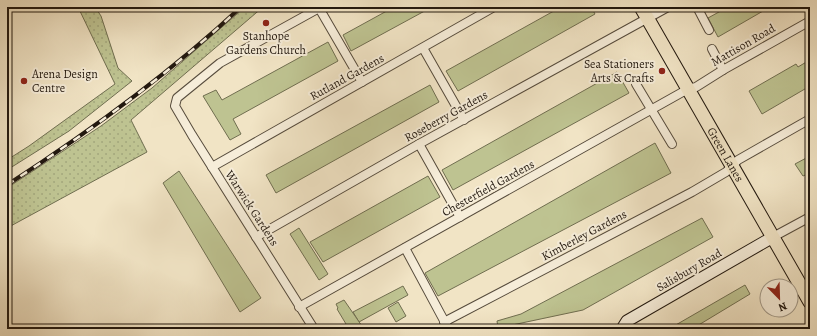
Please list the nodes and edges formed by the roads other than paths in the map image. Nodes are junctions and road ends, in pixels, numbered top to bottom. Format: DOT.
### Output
graph roads {
  1 [pos="494,7"];
  2 [pos="668,7"];
  3 [pos="696,7"];
  4 [pos="320,8"];
  5 [pos="480,10"];
  6 [pos="644,13"];
  7 [pos="810,21"];
  8 [pos="709,30"];
  9 [pos="423,48"];
  10 [pos="712,49"];
  11 [pos="724,70"];
  12 [pos="362,82"];
  13 [pos="636,84"];
  14 [pos="688,89"];
  15 [pos="652,110"];
  16 [pos="810,119"];
  17 [pos="464,120"];
  18 [pos="419,144"];
  19 [pos="672,144"];
  20 [pos="732,165"];
  21 [pos="212,167"];
  22 [pos="460,217"];
  23 [pos="810,217"];
  24 [pos="256,237"];
  25 [pos="773,237"];
  26 [pos="405,248"];
  27 [pos="810,302"];
  28 [pos="299,307"];
  29 [pos="446,325"];
  30 [pos="314,329"];
  31 [pos="622,329"];
  1 -- 5 [label="street, Rutland Gardens"];
  2 -- 6 [label="street, Roseberry Gardens"];
  3 -- 8 [label="street"];
  4 -- 12 [label="street"];
  4 -- 21 [label="street, Warwick Gardens"];
  5 -- 9 [label="street, Rutland Gardens"];
  6 -- 14 [label="main road, Green Lanes"];
  6 -- 17 [label="street, Roseberry Gardens"];
  7 -- 11 [label="street, Mattison Road"];
  9 -- 12 [label="street, Rutland Gardens"];
  9 -- 17 [label="street"];
  10 -- 11 [label="street"];
  11 -- 14 [label="street, Mattison Road"];
  12 -- 21 [label="street, Rutland Gardens"];
  13 -- 15 [label="street"];
  14 -- 15 [label="street, Chesterfield Gardens"];
  14 -- 20 [label="main road, Green Lanes"];
  15 -- 19 [label="street"];
  15 -- 22 [label="street, Chesterfield Gardens"];
  16 -- 20 [label="street, Kimberley Gardens"];
  17 -- 18 [label="street, Roseberry Gardens"];
  18 -- 22 [label="street"];
  18 -- 24 [label="street, Roseberry Gardens"];
  20 -- 25 [label="main road, Green Lanes"];
  20 -- 29 [label="street, Kimberley Gardens"];
  21 -- 24 [label="street, Warwick Gardens"];
  22 -- 26 [label="street, Chesterfield Gardens"];
  23 -- 25 [label="street"];
  24 -- 28 [label="street, Warwick Gardens"];
  25 -- 27 [label="main road, Green Lanes"];
  25 -- 31 [label="street, Salisbury Road"];
  26 -- 28 [label="street, Chesterfield Gardens"];
  26 -- 29 [label="street"];
  28 -- 30 [label="street, Warwick Gardens"];
}
